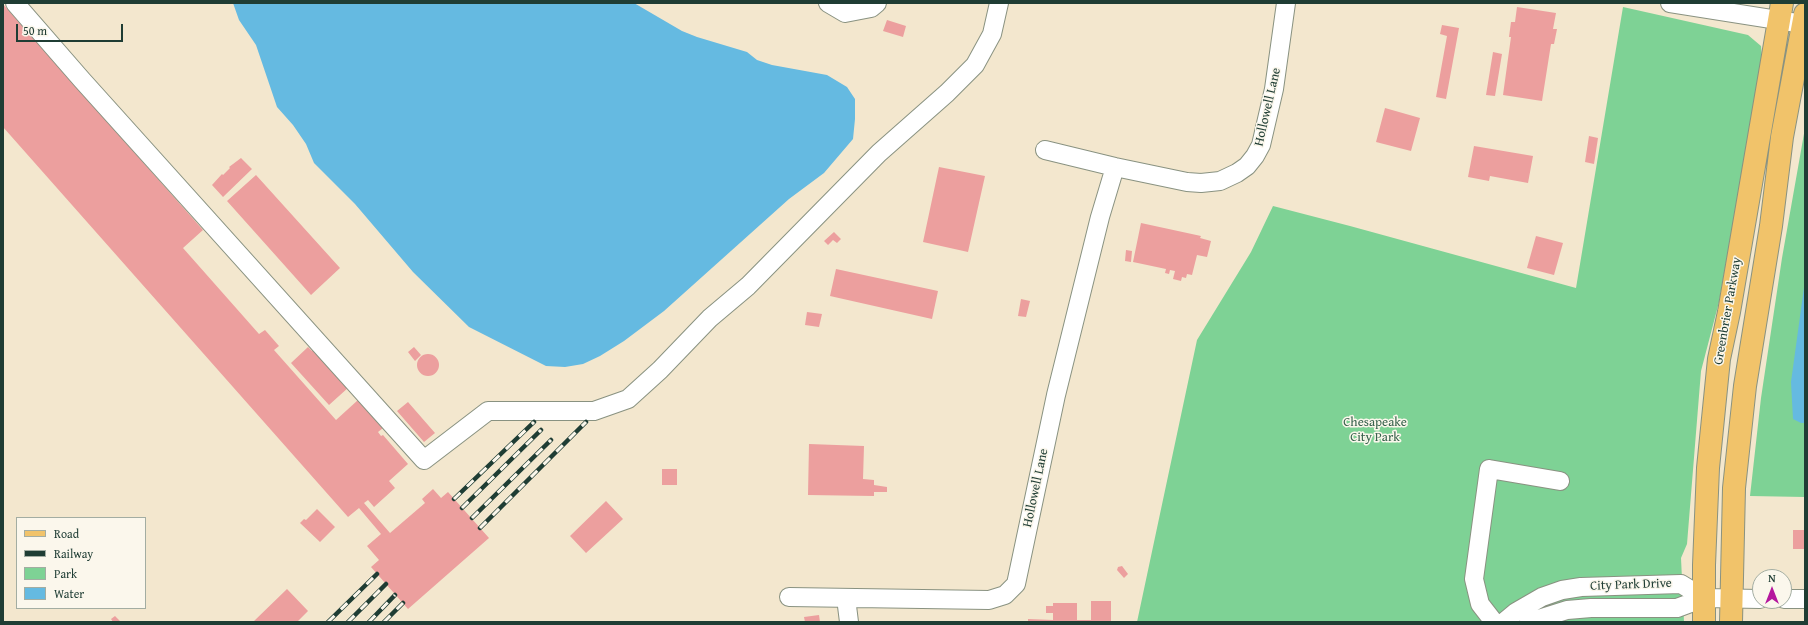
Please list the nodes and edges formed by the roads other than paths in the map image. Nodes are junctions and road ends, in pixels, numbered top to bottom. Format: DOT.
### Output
graph roads {
  1 [pos="14,3"];
  2 [pos="828,3"];
  3 [pos="877,3"];
  4 [pos="998,3"];
  5 [pos="1286,3"];
  6 [pos="1670,3"];
  7 [pos="1711,6"];
  8 [pos="1780,12"];
  9 [pos="1804,19"];
  10 [pos="1045,150"];
  11 [pos="1115,168"];
  12 [pos="1560,481"];
  13 [pos="789,597"];
  14 [pos="846,598"];
  15 [pos="1704,598"];
  16 [pos="1732,598"];
  17 [pos="1752,599"];
  18 [pos="1792,599"];
  19 [pos="1805,600"];
  20 [pos="849,622"];
  21 [pos="1494,622"];
  22 [pos="1504,622"];
  23 [pos="1529,622"];
  24 [pos="1704,622"];
  25 [pos="1731,622"];
  1 -- 4 [label="street"];
  2 -- 3 [label="street"];
  5 -- 11 [label="street, Hollowell Lane"];
  6 -- 7 [label="street"];
  7 -- 8 [label="street"];
  8 -- 9 [label="street"];
  8 -- 15 [label="main road, Greenbrier Parkway"];
  9 -- 16 [label="main road"];
  10 -- 11 [label="street, Hollowell Lane"];
  11 -- 14 [label="street, Hollowell Lane"];
  12 -- 21 [label="street"];
  13 -- 14 [label="street, Hollowell Lane"];
  14 -- 20 [label="street"];
  15 -- 16 [label="street"];
  15 -- 22 [label="street, City Park Drive"];
  15 -- 23 [label="street, City Park Drive"];
  15 -- 24 [label="main road, Greenbrier Parkway"];
  16 -- 17 [label="street"];
  16 -- 25 [label="main road"];
  18 -- 19 [label="street"];
}
